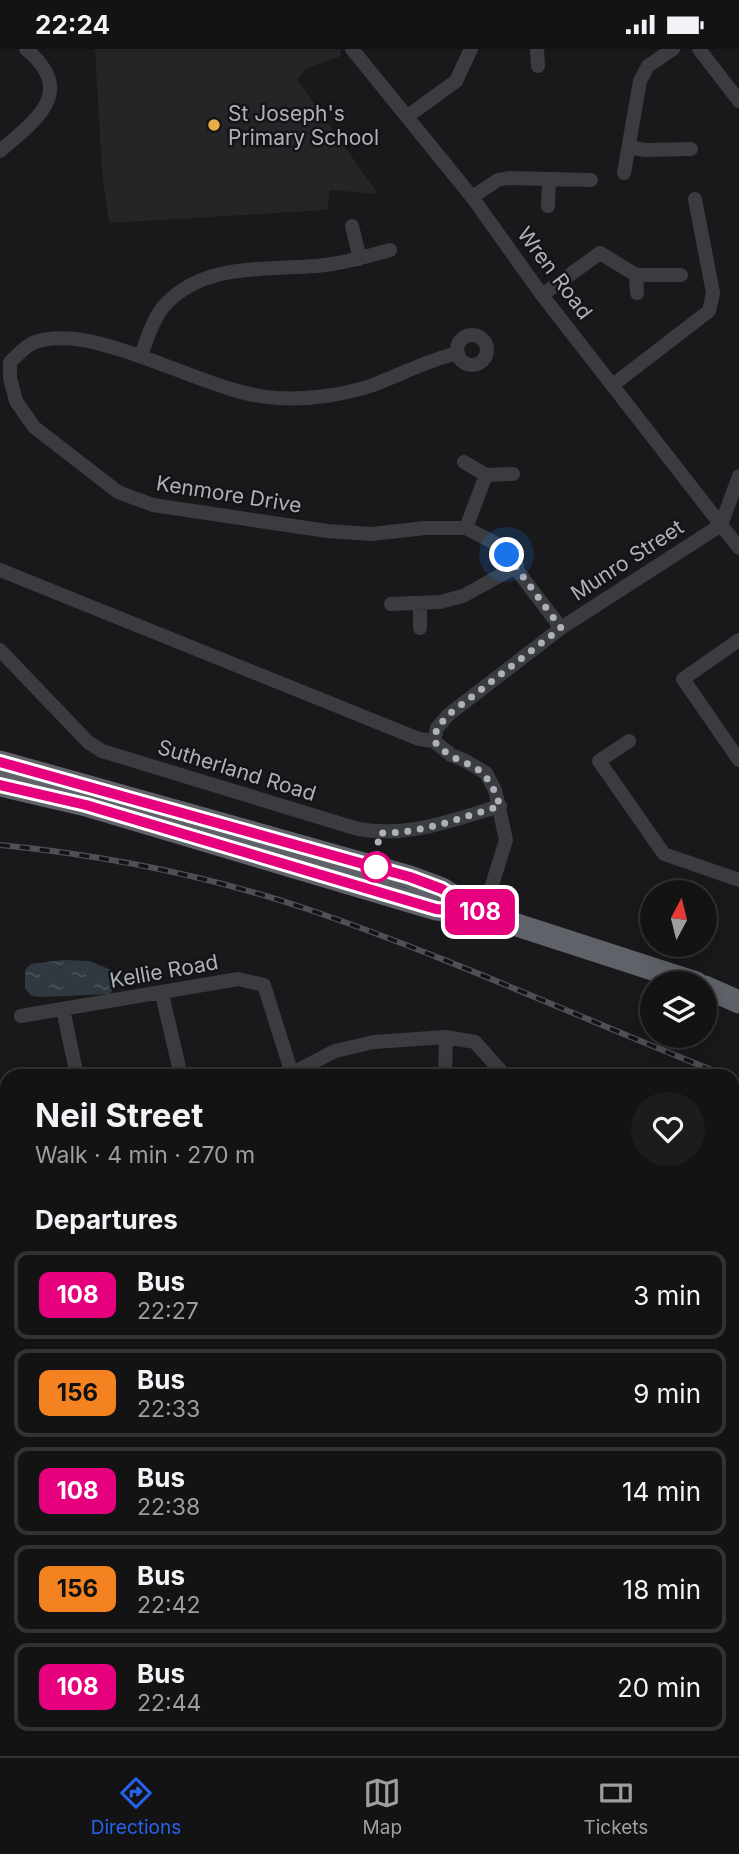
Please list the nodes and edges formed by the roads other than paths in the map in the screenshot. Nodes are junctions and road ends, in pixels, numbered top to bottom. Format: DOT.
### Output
graph roads {
  1 [pos="26,49"];
  2 [pos="352,49"];
  3 [pos="471,49"];
  4 [pos="537,49"];
  5 [pos="673,49"];
  6 [pos="699,49"];
  7 [pos="538,66"];
  8 [pos="739,101"];
  9 [pos="408,116"];
  10 [pos="629,147"];
  11 [pos="691,149"];
  12 [pos="0,151"];
  13 [pos="625,173"];
  14 [pos="549,179"];
  15 [pos="592,180"];
  16 [pos="472,197"];
  17 [pos="695,199"];
  18 [pos="548,206"];
  19 [pos="352,226"];
  20 [pos="390,250"];
  21 [pos="360,259"];
  22 [pos="636,275"];
  23 [pos="681,275"];
  24 [pos="637,293"];
  25 [pos="542,295"];
  26 [pos="458,353"];
  27 [pos="141,355"];
  28 [pos="5,360"];
  29 [pos="614,384"];
  30 [pos="464,462"];
  31 [pos="513,474"];
  32 [pos="486,475"];
  33 [pos="739,476"];
  34 [pos="721,525"];
  35 [pos="466,528"];
  36 [pos="739,548"];
  37 [pos="517,566"];
  38 [pos="0,570"];
  39 [pos="419,603"];
  40 [pos="391,604"];
  41 [pos="420,628"];
  42 [pos="561,628"];
  43 [pos="739,640"];
  44 [pos="0,650"];
  45 [pos="434,741"];
  46 [pos="629,741"];
  47 [pos="739,760"];
  48 [pos="0,762"];
  49 [pos="0,785"];
  50 [pos="500,806"];
  51 [pos="739,880"];
  52 [pos="483,914"];
  53 [pos="659,971"];
  54 [pos="717,992"];
  55 [pos="162,994"];
  56 [pos="739,1002"];
  57 [pos="63,1009"];
  58 [pos="21,1016"];
  59 [pos="446,1037"];
  60 [pos="76,1069"];
  61 [pos="179,1069"];
  62 [pos="288,1069"];
  63 [pos="315,1069"];
  64 [pos="445,1069"];
  65 [pos="499,1069"];
  1 -- 12 [label="street"];
  2 -- 9 [label="street, Wren Road"];
  3 -- 9 [label="street"];
  4 -- 7 [label="street"];
  5 -- 10 [label="street"];
  6 -- 8 [label="street"];
  9 -- 16 [label="street, Wren Road"];
  10 -- 11 [label="street"];
  10 -- 13 [label="street"];
  14 -- 15 [label="street"];
  14 -- 16 [label="street"];
  14 -- 18 [label="street"];
  16 -- 25 [label="street, Wren Road"];
  17 -- 29 [label="street"];
  19 -- 21 [label="street"];
  20 -- 21 [label="street"];
  21 -- 27 [label="street"];
  22 -- 23 [label="street"];
  22 -- 24 [label="street"];
  22 -- 25 [label="street"];
  25 -- 29 [label="street, Wren Road"];
  26 -- 27 [label="street, Kenmore Drive"];
  27 -- 28 [label="street, Kenmore Drive"];
  28 -- 35 [label="street, Kenmore Drive"];
  29 -- 34 [label="street, Wren Road"];
  30 -- 32 [label="street"];
  31 -- 32 [label="street"];
  32 -- 35 [label="street"];
  33 -- 34 [label="street"];
  34 -- 36 [label="street, Wren Road"];
  34 -- 42 [label="street, Munro Street"];
  35 -- 37 [label="street, Kenmore Drive"];
  37 -- 39 [label="street"];
  37 -- 42 [label="street, Kenmore Drive"];
  38 -- 45 [label="street"];
  39 -- 40 [label="street"];
  39 -- 41 [label="street"];
  42 -- 45 [label="street, Munro Street"];
  43 -- 47 [label="street"];
  44 -- 50 [label="street, Sutherland Road"];
  45 -- 50 [label="street"];
  46 -- 51 [label="street"];
  48 -- 52 [label="highway"];
  49 -- 52 [label="highway"];
  50 -- 52 [label="street"];
  52 -- 53 [label="highway"];
  54 -- 56 [label="highway"];
  55 -- 57 [label="street, Kellie Road"];
  55 -- 61 [label="street"];
  55 -- 62 [label="street, Kellie Road"];
  57 -- 58 [label="street, Kellie Road"];
  57 -- 60 [label="street"];
  59 -- 63 [label="street"];
  59 -- 64 [label="street"];
  59 -- 65 [label="street"];
}
